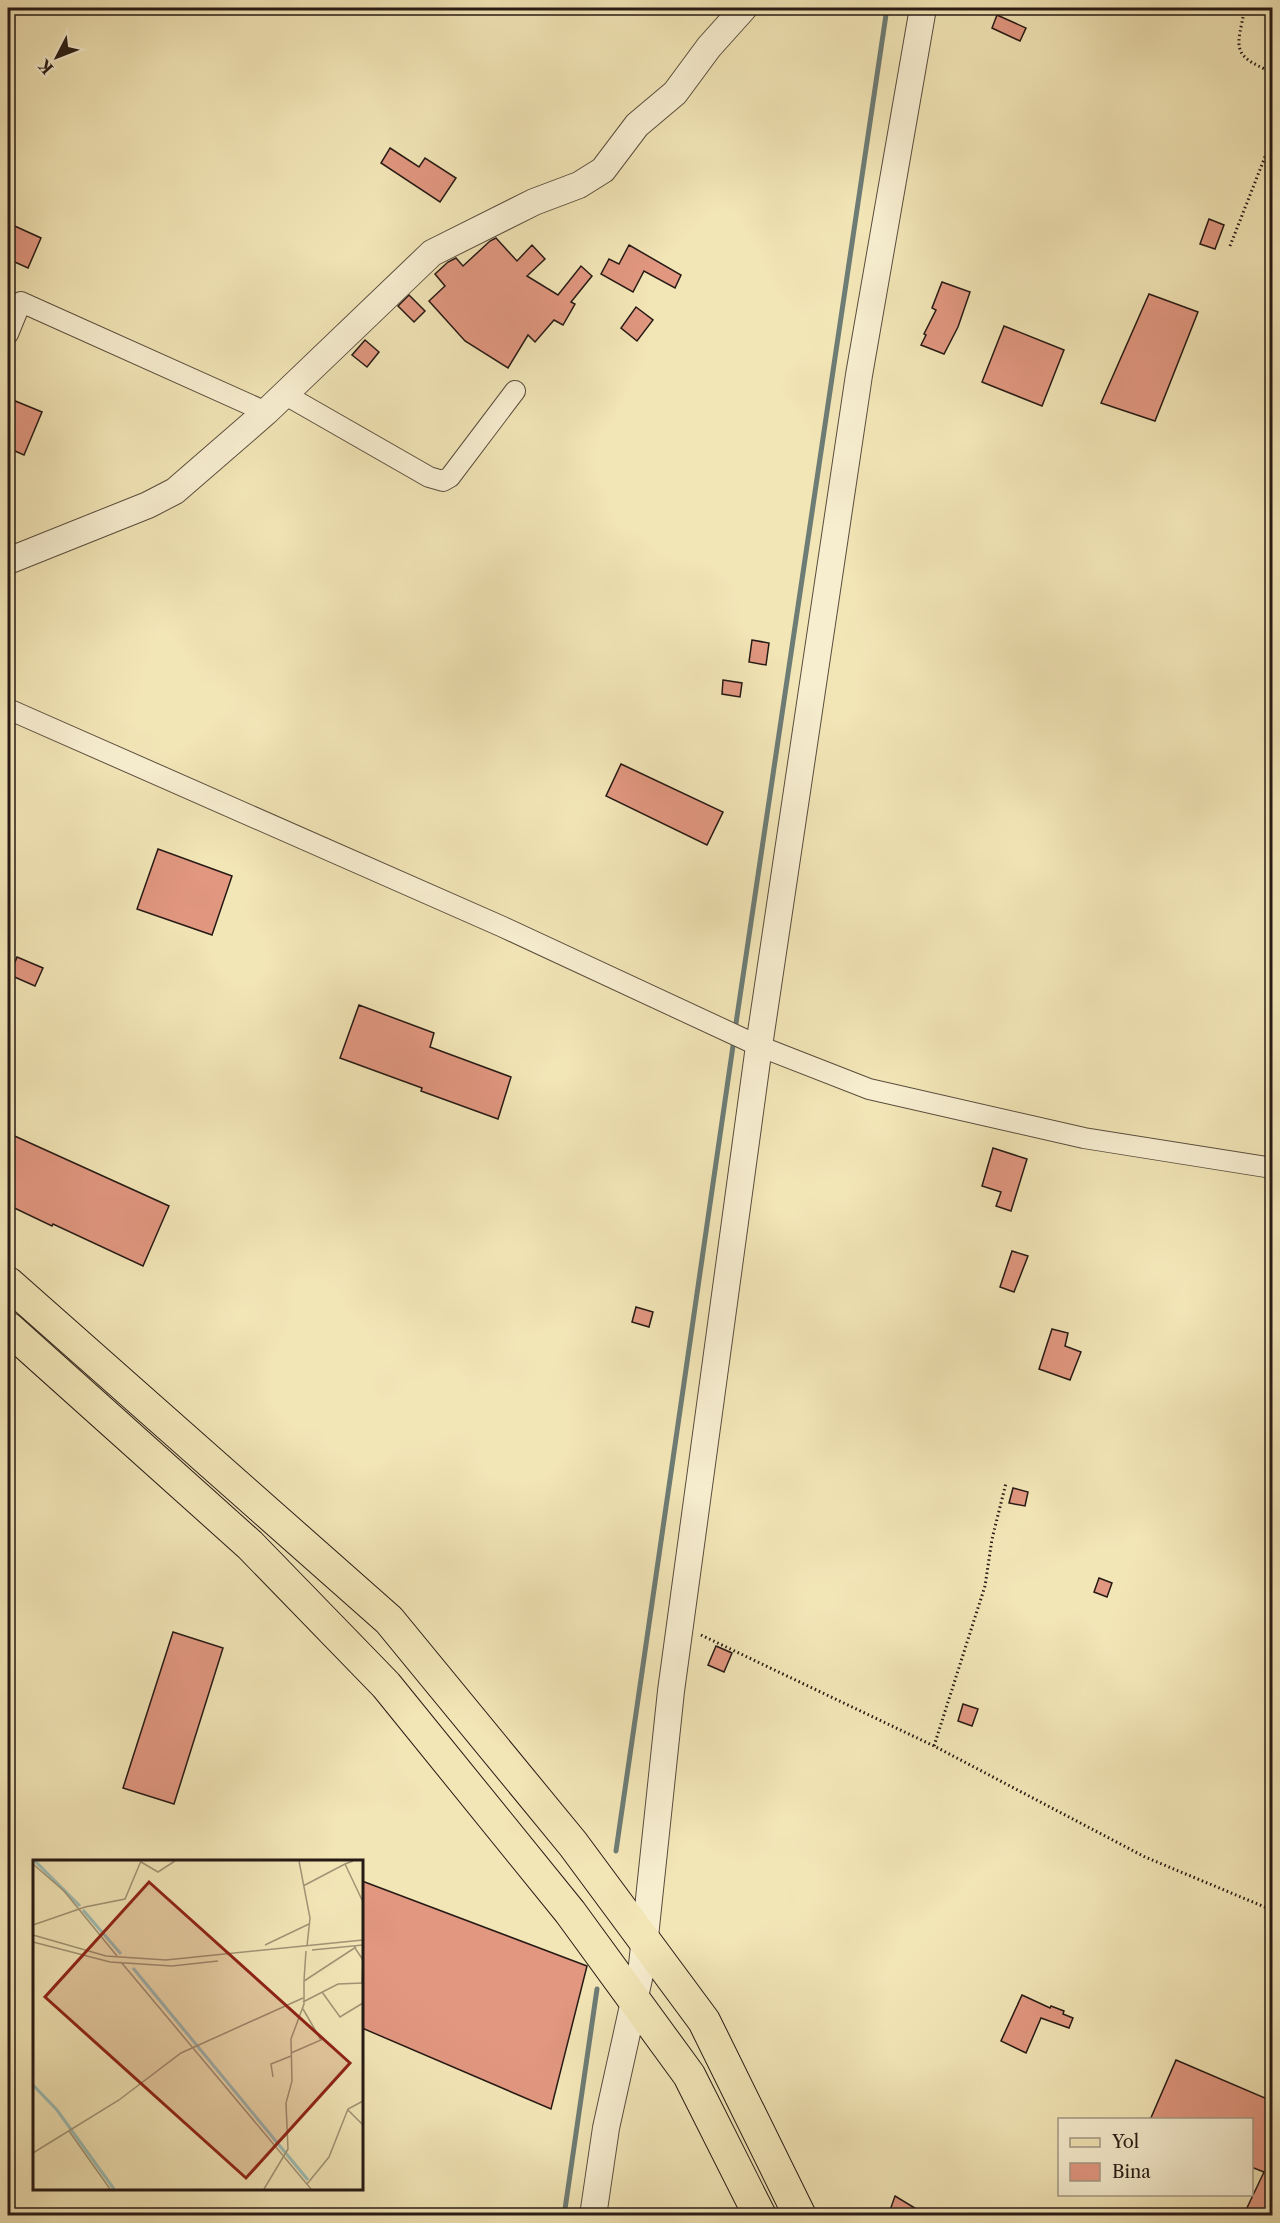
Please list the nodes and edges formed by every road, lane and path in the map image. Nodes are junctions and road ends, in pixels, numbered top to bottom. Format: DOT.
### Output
graph roads {
  1 [pos="744,8"];
  2 [pos="923,8"];
  3 [pos="1245,8"];
  4 [pos="1272,72"];
  5 [pos="1272,139"];
  6 [pos="1230,246"];
  7 [pos="8,334"];
  8 [pos="515,391"];
  9 [pos="284,394"];
  10 [pos="266,412"];
  11 [pos="8,561"];
  12 [pos="8,709"];
  13 [pos="759,1046"];
  14 [pos="1272,1168"];
  15 [pos="8,1283"];
  16 [pos="8,1328"];
  17 [pos="1006,1483"];
  18 [pos="680,1625"];
  19 [pos="934,1746"];
  20 [pos="1272,1910"];
  21 [pos="644,1941"];
  22 [pos="634,1999"];
  23 [pos="593,2216"];
  24 [pos="760,2216"];
  25 [pos="800,2216"];
  1 -- 9 [label="street"];
  2 -- 13 [label="street"];
  3 -- 4 [label="path"];
  5 -- 6 [label="path"];
  7 -- 10 [label="street"];
  8 -- 9 [label="street"];
  9 -- 10 [label="street"];
  10 -- 11 [label="street"];
  12 -- 13 [label="street"];
  13 -- 14 [label="street"];
  13 -- 18 [label="street"];
  15 -- 21 [label="main road"];
  16 -- 22 [label="main road"];
  17 -- 19 [label="path"];
  18 -- 19 [label="path"];
  18 -- 21 [label="street"];
  19 -- 20 [label="path"];
  21 -- 22 [label="street"];
  21 -- 25 [label="main road"];
  22 -- 23 [label="street"];
  22 -- 24 [label="main road"];
}
